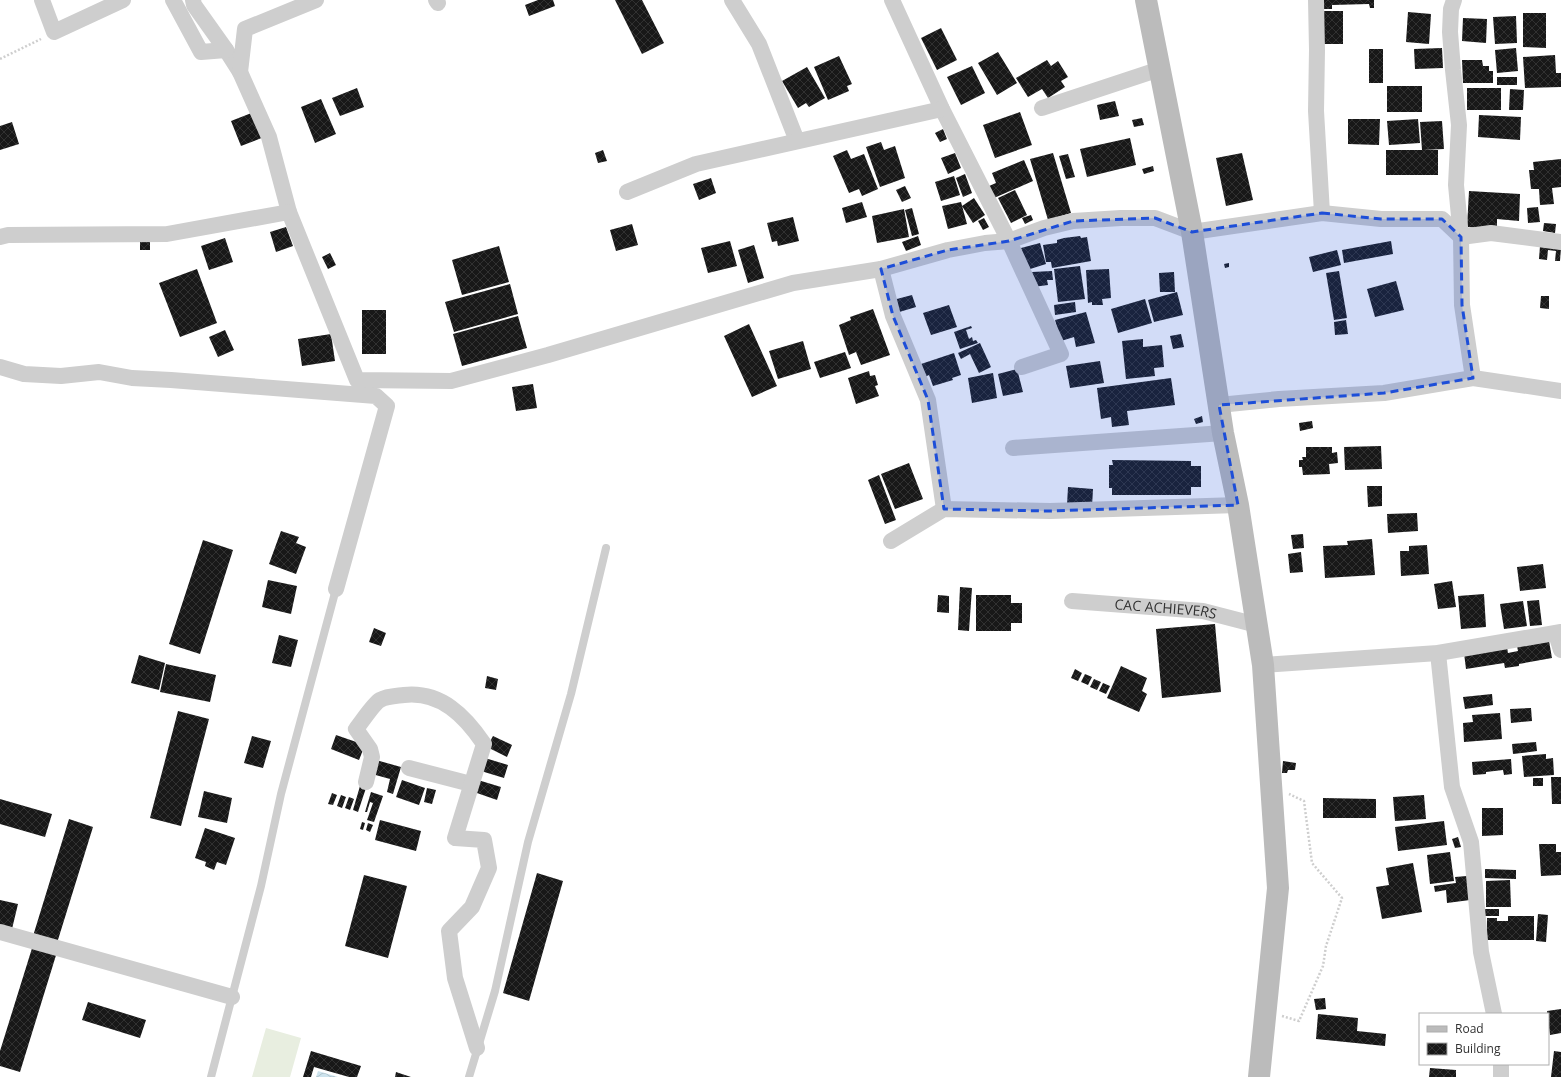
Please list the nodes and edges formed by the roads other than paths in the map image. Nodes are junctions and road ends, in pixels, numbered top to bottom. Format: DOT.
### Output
graph roads {
  1 [pos="42,0"];
  2 [pos="123,0"];
  3 [pos="173,0"];
  4 [pos="193,0"];
  5 [pos="316,0"];
  6 [pos="732,0"];
  7 [pos="892,0"];
  8 [pos="1146,0"];
  9 [pos="1316,0"];
  10 [pos="1454,0"];
  11 [pos="226,50"];
  12 [pos="1160,69"];
  13 [pos="240,72"];
  14 [pos="1042,108"];
  15 [pos="942,109"];
  16 [pos="797,141"];
  17 [pos="627,192"];
  18 [pos="289,212"];
  19 [pos="1322,213"];
  20 [pos="1192,232"];
  21 [pos="0,237"];
  22 [pos="1461,237"];
  23 [pos="1009,241"];
  24 [pos="1561,242"];
  25 [pos="881,269"];
  26 [pos="0,367"];
  27 [pos="1022,367"];
  28 [pos="1473,378"];
  29 [pos="1561,391"];
  30 [pos="1219,405"];
  31 [pos="1222,433"];
  32 [pos="1014,448"];
  33 [pos="1238,505"];
  34 [pos="944,509"];
  35 [pos="891,541"];
  36 [pos="606,548"];
  37 [pos="336,589"];
  38 [pos="1072,601"];
  39 [pos="1258,625"];
  40 [pos="1558,633"];
  41 [pos="1561,650"];
  42 [pos="1438,653"];
  43 [pos="1263,665"];
  44 [pos="409,768"];
  45 [pos="366,782"];
  46 [pos="471,784"];
  47 [pos="0,932"];
  48 [pos="232,997"];
  49 [pos="1494,1013"];
  50 [pos="477,1048"];
  51 [pos="1501,1065"];
  52 [pos="211,1077"];
  53 [pos="469,1077"];
  54 [pos="1259,1077"];
  55 [pos="1502,1077"];
  1 -- 2 [label="street"];
  3 -- 11 [label="street"];
  4 -- 11 [label="street"];
  5 -- 13 [label="street"];
  6 -- 16 [label="street"];
  7 -- 15 [label="street"];
  8 -- 12 [label="street"];
  9 -- 19 [label="street"];
  10 -- 22 [label="street"];
  11 -- 13 [label="street"];
  12 -- 14 [label="street"];
  12 -- 20 [label="street"];
  13 -- 18 [label="street"];
  15 -- 16 [label="street"];
  15 -- 23 [label="street"];
  16 -- 17 [label="street"];
  18 -- 21 [label="street"];
  18 -- 25 [label="street"];
  19 -- 20 [label="street"];
  19 -- 22 [label="street"];
  20 -- 23 [label="street"];
  20 -- 30 [label="street"];
  22 -- 24 [label="street"];
  22 -- 28 [label="street"];
  23 -- 25 [label="street"];
  23 -- 27 [label="street"];
  25 -- 34 [label="street"];
  26 -- 37 [label="street"];
  28 -- 29 [label="street"];
  28 -- 30 [label="street"];
  30 -- 31 [label="street"];
  31 -- 32 [label="street"];
  31 -- 33 [label="street"];
  33 -- 34 [label="street"];
  33 -- 39 [label="street"];
  34 -- 35 [label="street"];
  36 -- 50 [label="lane"];
  37 -- 48 [label="lane"];
  38 -- 39 [label="street, CAC ACHIEVERS"];
  39 -- 43 [label="street"];
  40 -- 41 [label="street"];
  40 -- 42 [label="street"];
  42 -- 43 [label="street"];
  42 -- 49 [label="street"];
  43 -- 54 [label="street"];
  44 -- 46 [label="street"];
  45 -- 46 [label="street"];
  46 -- 50 [label="street"];
  47 -- 48 [label="street"];
  48 -- 52 [label="lane"];
  50 -- 53 [label="lane"];
  51 -- 55 [label="street"];
}
